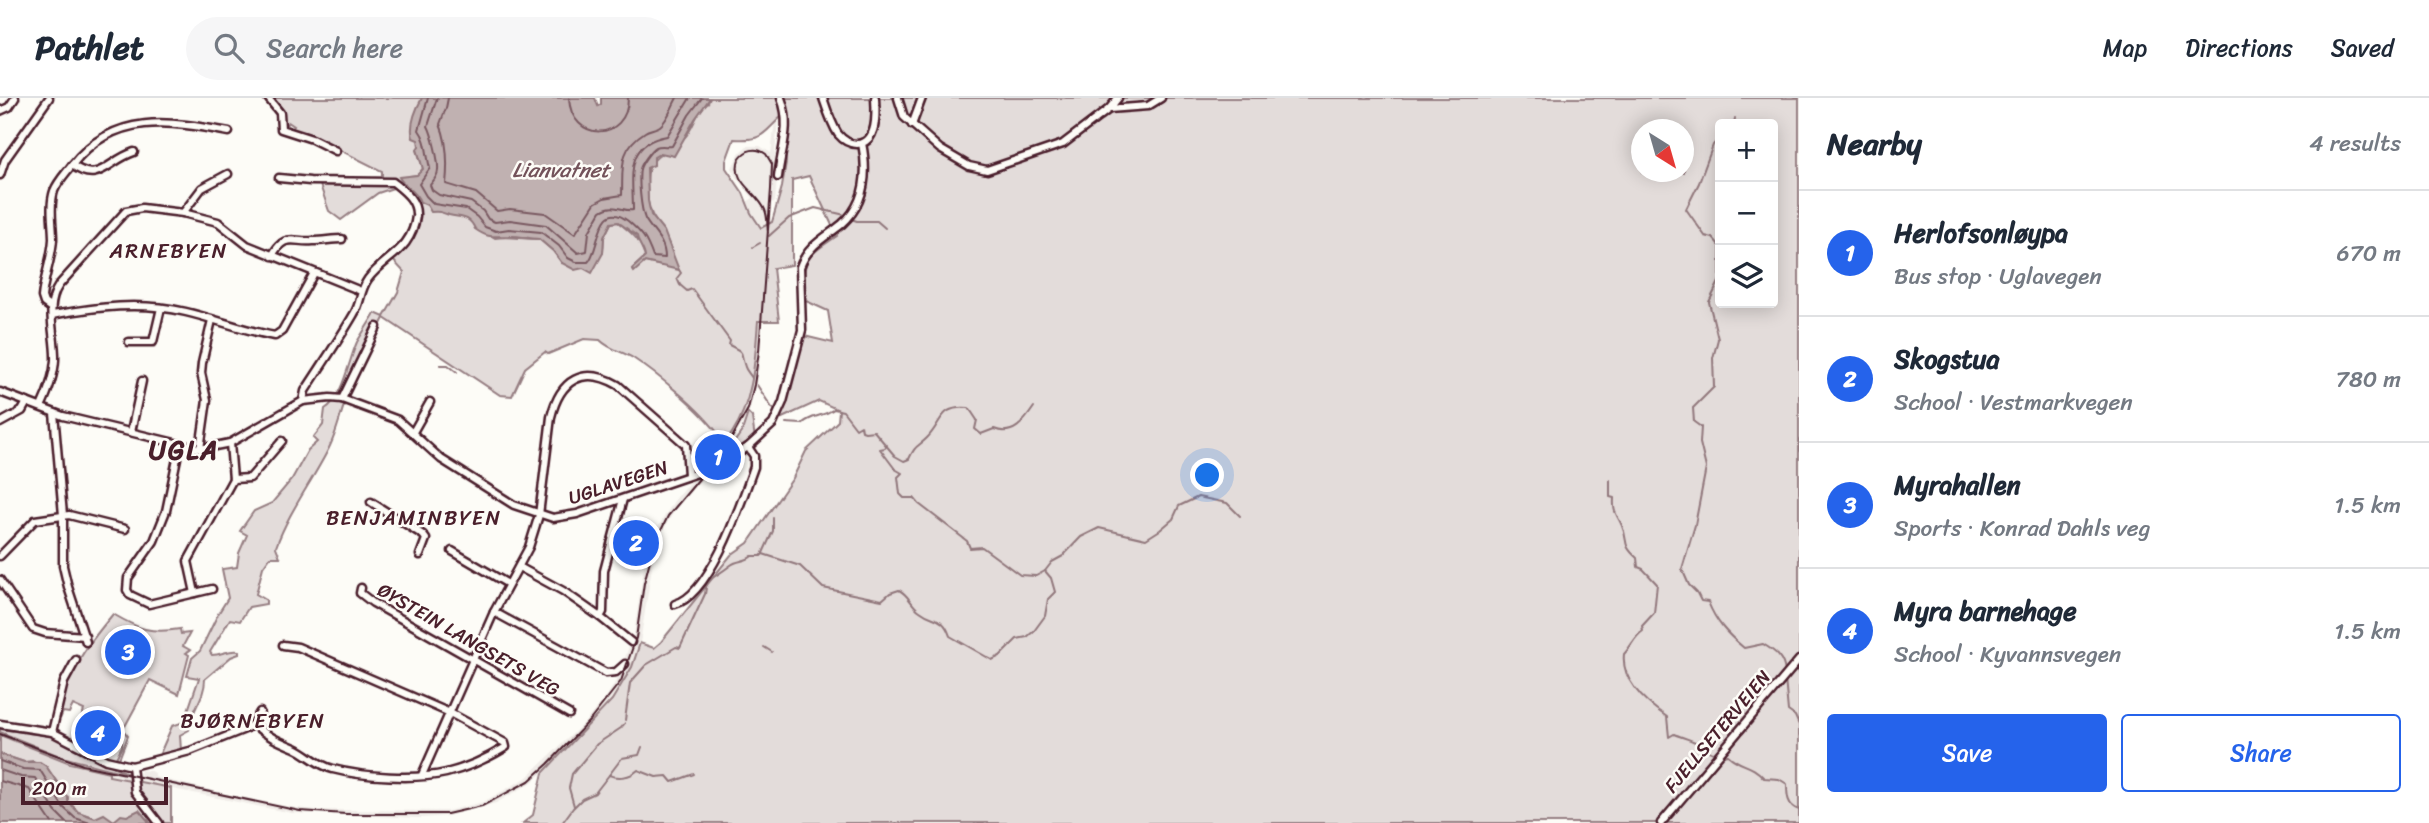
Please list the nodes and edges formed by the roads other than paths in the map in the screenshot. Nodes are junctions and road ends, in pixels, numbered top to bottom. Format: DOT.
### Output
graph roads {
  1 [pos="15,98"];
  2 [pos="49,98"];
  3 [pos="268,98"];
  4 [pos="781,98"];
  5 [pos="823,98"];
  6 [pos="875,98"];
  7 [pos="898,98"];
  8 [pos="922,98"];
  9 [pos="1118,98"];
  10 [pos="1161,98"];
  11 [pos="1109,109"];
  12 [pos="0,111"];
  13 [pos="912,125"];
  14 [pos="229,132"];
  15 [pos="862,143"];
  16 [pos="336,151"];
  17 [pos="134,152"];
  18 [pos="72,165"];
  19 [pos="228,174"];
  20 [pos="0,175"];
  21 [pos="778,177"];
  22 [pos="279,178"];
  23 [pos="183,213"];
  24 [pos="342,239"];
  25 [pos="272,256"];
  26 [pos="314,273"];
  27 [pos="361,291"];
  28 [pos="162,308"];
  29 [pos="52,312"];
  30 [pos="212,320"];
  31 [pos="377,327"];
  32 [pos="129,342"];
  33 [pos="142,381"];
  34 [pos="0,393"];
  35 [pos="342,399"];
  36 [pos="303,401"];
  37 [pos="27,402"];
  38 [pos="430,402"];
  39 [pos="41,407"];
  40 [pos="54,412"];
  41 [pos="0,423"];
  42 [pos="131,432"];
  43 [pos="413,432"];
  44 [pos="282,441"];
  45 [pos="230,443"];
  46 [pos="180,444"];
  47 [pos="748,447"];
  48 [pos="200,449"];
  49 [pos="688,475"];
  50 [pos="233,479"];
  51 [pos="623,499"];
  52 [pos="371,502"];
  53 [pos="63,515"];
  54 [pos="538,515"];
  55 [pos="125,529"];
  56 [pos="452,551"];
  57 [pos="420,555"];
  58 [pos="0,556"];
  59 [pos="519,567"];
  60 [pos="0,580"];
  61 [pos="509,584"];
  62 [pos="361,588"];
  63 [pos="212,589"];
  64 [pos="194,593"];
  65 [pos="675,604"];
  66 [pos="494,612"];
  67 [pos="600,617"];
  68 [pos="631,642"];
  69 [pos="283,645"];
  70 [pos="76,660"];
  71 [pos="1799,660"];
  72 [pos="473,661"];
  73 [pos="625,664"];
  74 [pos="260,712"];
  75 [pos="450,713"];
  76 [pos="569,714"];
  77 [pos="0,724"];
  78 [pos="253,724"];
  79 [pos="52,732"];
  80 [pos="132,766"];
  81 [pos="422,775"];
  82 [pos="159,823"];
  83 [pos="1661,823"];
  1 -- 12 [label="street"];
  2 -- 20 [label="street"];
  3 -- 16 [label="street"];
  4 -- 21 [label="street"];
  5 -- 15 [label="street"];
  6 -- 15 [label="street"];
  7 -- 13 [label="street"];
  8 -- 13 [label="street"];
  9 -- 11 [label="street"];
  10 -- 11 [label="street"];
  11 -- 13 [label="street"];
  14 -- 18 [label="street"];
  15 -- 47 [label="street, UGLAVEGEN"];
  17 -- 18 [label="street"];
  18 -- 29 [label="street"];
  19 -- 23 [label="street"];
  22 -- 27 [label="street"];
  23 -- 25 [label="street"];
  23 -- 29 [label="street"];
  24 -- 25 [label="street"];
  25 -- 26 [label="street"];
  26 -- 27 [label="street"];
  26 -- 30 [label="street"];
  27 -- 36 [label="street"];
  28 -- 29 [label="street"];
  28 -- 30 [label="street"];
  28 -- 32 [label="street"];
  29 -- 39 [label="street"];
  30 -- 48 [label="street"];
  31 -- 35 [label="street"];
  33 -- 42 [label="street"];
  34 -- 37 [label="street, UGLAVEGEN"];
  35 -- 36 [label="street, UGLAVEGEN"];
  35 -- 43 [label="street, UGLAVEGEN"];
  36 -- 45 [label="street, UGLAVEGEN"];
  37 -- 39 [label="street, UGLAVEGEN"];
  37 -- 41 [label="street"];
  38 -- 43 [label="street"];
  39 -- 40 [label="street, UGLAVEGEN"];
  40 -- 42 [label="street, UGLAVEGEN"];
  40 -- 53 [label="street"];
  42 -- 46 [label="street, UGLAVEGEN"];
  43 -- 54 [label="street, UGLAVEGEN"];
  44 -- 50 [label="street"];
  45 -- 48 [label="street, UGLAVEGEN"];
  45 -- 50 [label="street"];
  46 -- 48 [label="street, UGLAVEGEN"];
  46 -- 64 [label="street"];
  47 -- 49 [label="street, UGLAVEGEN"];
  47 -- 65 [label="street"];
  49 -- 51 [label="street, UGLAVEGEN"];
  49 -- 54 [label="street"];
  50 -- 64 [label="street"];
  51 -- 54 [label="street, UGLAVEGEN"];
  51 -- 67 [label="street"];
  52 -- 57 [label="street"];
  53 -- 55 [label="street"];
  53 -- 58 [label="street"];
  53 -- 60 [label="street"];
  54 -- 59 [label="street"];
  56 -- 61 [label="street"];
  59 -- 61 [label="street"];
  59 -- 67 [label="street"];
  61 -- 66 [label="street"];
  62 -- 72 [label="street, ØYSTEIN LANGSETS VEG"];
  63 -- 64 [label="street"];
  66 -- 72 [label="street"];
  66 -- 73 [label="street"];
  67 -- 68 [label="street"];
  69 -- 75 [label="street"];
  70 -- 79 [label="street"];
  71 -- 83 [label="street, FJELLSETERVEIEN"];
  72 -- 75 [label="street"];
  72 -- 76 [label="street, ØYSTEIN LANGSETS VEG"];
  74 -- 78 [label="street"];
  75 -- 81 [label="street"];
  75 -- 81 [label="street"];
  77 -- 79 [label="street"];
  78 -- 80 [label="street"];
  78 -- 81 [label="street"];
  79 -- 80 [label="street"];
  80 -- 82 [label="street"];
}
